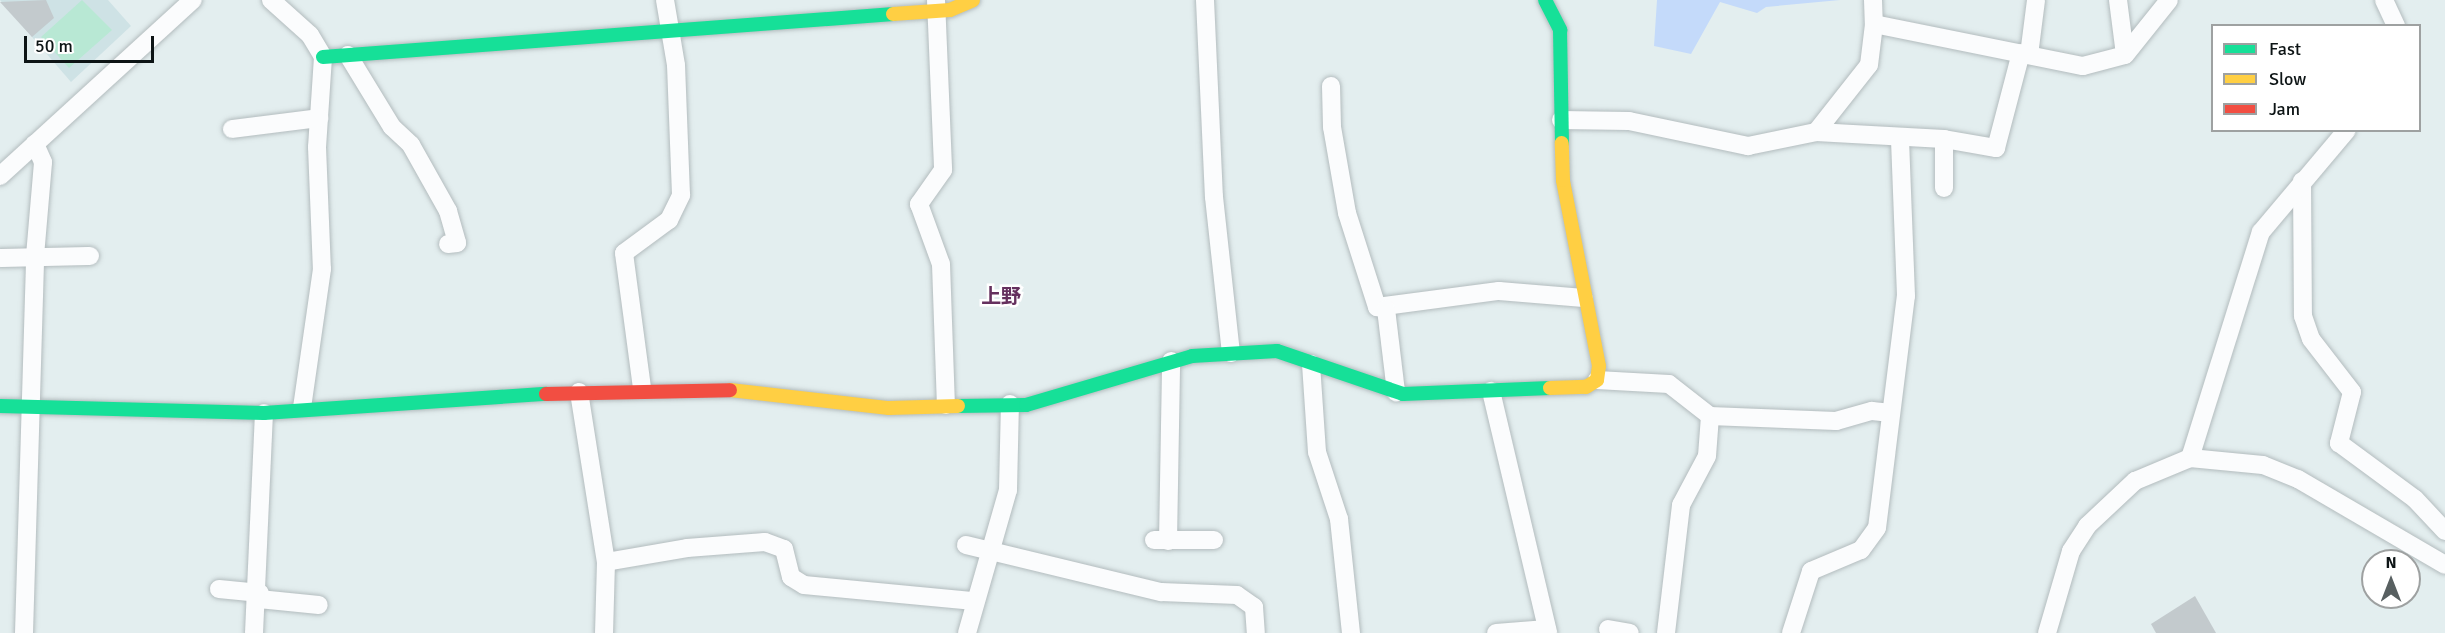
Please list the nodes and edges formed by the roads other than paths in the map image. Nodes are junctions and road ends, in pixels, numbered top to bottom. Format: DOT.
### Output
graph roads {
  1 [pos="193,0"];
  2 [pos="271,0"];
  3 [pos="665,0"];
  4 [pos="973,0"];
  5 [pos="1204,0"];
  6 [pos="1545,0"];
  7 [pos="1873,0"];
  8 [pos="2036,0"];
  9 [pos="2118,0"];
  10 [pos="2169,0"];
  11 [pos="2384,0"];
  12 [pos="937,5"];
  13 [pos="1874,24"];
  14 [pos="2395,24"];
  15 [pos="671,33"];
  16 [pos="2025,54"];
  17 [pos="348,55"];
  18 [pos="2125,55"];
  19 [pos="323,57"];
  20 [pos="1331,86"];
  21 [pos="319,118"];
  22 [pos="1561,120"];
  23 [pos="232,129"];
  24 [pos="1816,132"];
  25 [pos="2345,132"];
  26 [pos="1900,138"];
  27 [pos="1944,139"];
  28 [pos="35,144"];
  29 [pos="0,176"];
  30 [pos="2302,181"];
  31 [pos="1944,188"];
  32 [pos="448,244"];
  33 [pos="35,256"];
  34 [pos="90,256"];
  35 [pos="0,258"];
  36 [pos="1584,298"];
  37 [pos="1386,309"];
  38 [pos="1231,353"];
  39 [pos="1171,361"];
  40 [pos="1311,364"];
  41 [pos="1597,380"];
  42 [pos="642,388"];
  43 [pos="1491,391"];
  44 [pos="579,392"];
  45 [pos="1396,392"];
  46 [pos="1010,404"];
  47 [pos="946,405"];
  48 [pos="0,406"];
  49 [pos="302,407"];
  50 [pos="31,408"];
  51 [pos="264,413"];
  52 [pos="1891,413"];
  53 [pos="1710,416"];
  54 [pos="2190,458"];
  55 [pos="2445,531"];
  56 [pos="1214,540"];
  57 [pos="966,545"];
  58 [pos="988,554"];
  59 [pos="606,562"];
  60 [pos="2445,565"];
  61 [pos="219,589"];
  62 [pos="260,596"];
  63 [pos="974,601"];
  64 [pos="319,606"];
  65 [pos="1608,629"];
  66 [pos="1548,631"];
  67 [pos="24,633"];
  68 [pos="254,633"];
  69 [pos="604,633"];
  70 [pos="967,633"];
  71 [pos="1256,633"];
  72 [pos="1352,633"];
  73 [pos="1496,633"];
  74 [pos="1630,633"];
  75 [pos="1666,633"];
  76 [pos="1791,633"];
  77 [pos="2047,633"];
  1 -- 28 [label="street"];
  2 -- 19 [label="street"];
  3 -- 15 [label="street"];
  4 -- 12 [label="street"];
  5 -- 38 [label="street"];
  6 -- 22 [label="street"];
  7 -- 13 [label="street"];
  8 -- 16 [label="street"];
  9 -- 18 [label="street"];
  10 -- 18 [label="street"];
  11 -- 14 [label="street"];
  12 -- 15 [label="street"];
  12 -- 47 [label="street"];
  13 -- 16 [label="street"];
  13 -- 24 [label="street"];
  15 -- 17 [label="street"];
  15 -- 42 [label="street"];
  16 -- 18 [label="street"];
  16 -- 27 [label="street"];
  17 -- 19 [label="street"];
  17 -- 32 [label="street"];
  19 -- 21 [label="street"];
  20 -- 37 [label="street"];
  21 -- 23 [label="street"];
  21 -- 49 [label="street"];
  22 -- 24 [label="street"];
  22 -- 36 [label="street"];
  24 -- 26 [label="street"];
  25 -- 30 [label="street"];
  26 -- 27 [label="street"];
  26 -- 52 [label="street"];
  27 -- 31 [label="street"];
  28 -- 29 [label="street"];
  28 -- 33 [label="street"];
  30 -- 54 [label="street"];
  30 -- 55 [label="street"];
  33 -- 34 [label="street"];
  33 -- 35 [label="street"];
  33 -- 50 [label="street"];
  36 -- 37 [label="street"];
  36 -- 41 [label="street"];
  37 -- 45 [label="street"];
  38 -- 39 [label="street"];
  38 -- 40 [label="street"];
  39 -- 46 [label="street"];
  39 -- 56 [label="street"];
  40 -- 45 [label="street"];
  40 -- 72 [label="street"];
  41 -- 43 [label="street"];
  41 -- 53 [label="street"];
  42 -- 44 [label="street"];
  42 -- 47 [label="street"];
  43 -- 45 [label="street"];
  43 -- 66 [label="street"];
  44 -- 49 [label="street"];
  44 -- 59 [label="street"];
  46 -- 47 [label="street"];
  46 -- 58 [label="street"];
  48 -- 50 [label="street"];
  49 -- 51 [label="street"];
  50 -- 51 [label="street"];
  50 -- 67 [label="street"];
  51 -- 62 [label="street"];
  52 -- 53 [label="street"];
  52 -- 76 [label="street"];
  53 -- 75 [label="street"];
  54 -- 60 [label="street"];
  54 -- 77 [label="street"];
  57 -- 58 [label="street"];
  58 -- 63 [label="street"];
  58 -- 71 [label="street"];
  59 -- 63 [label="street"];
  59 -- 69 [label="street"];
  61 -- 62 [label="street"];
  62 -- 64 [label="street"];
  62 -- 68 [label="street"];
  63 -- 70 [label="street"];
  65 -- 74 [label="street"];
  66 -- 73 [label="street"];
}
